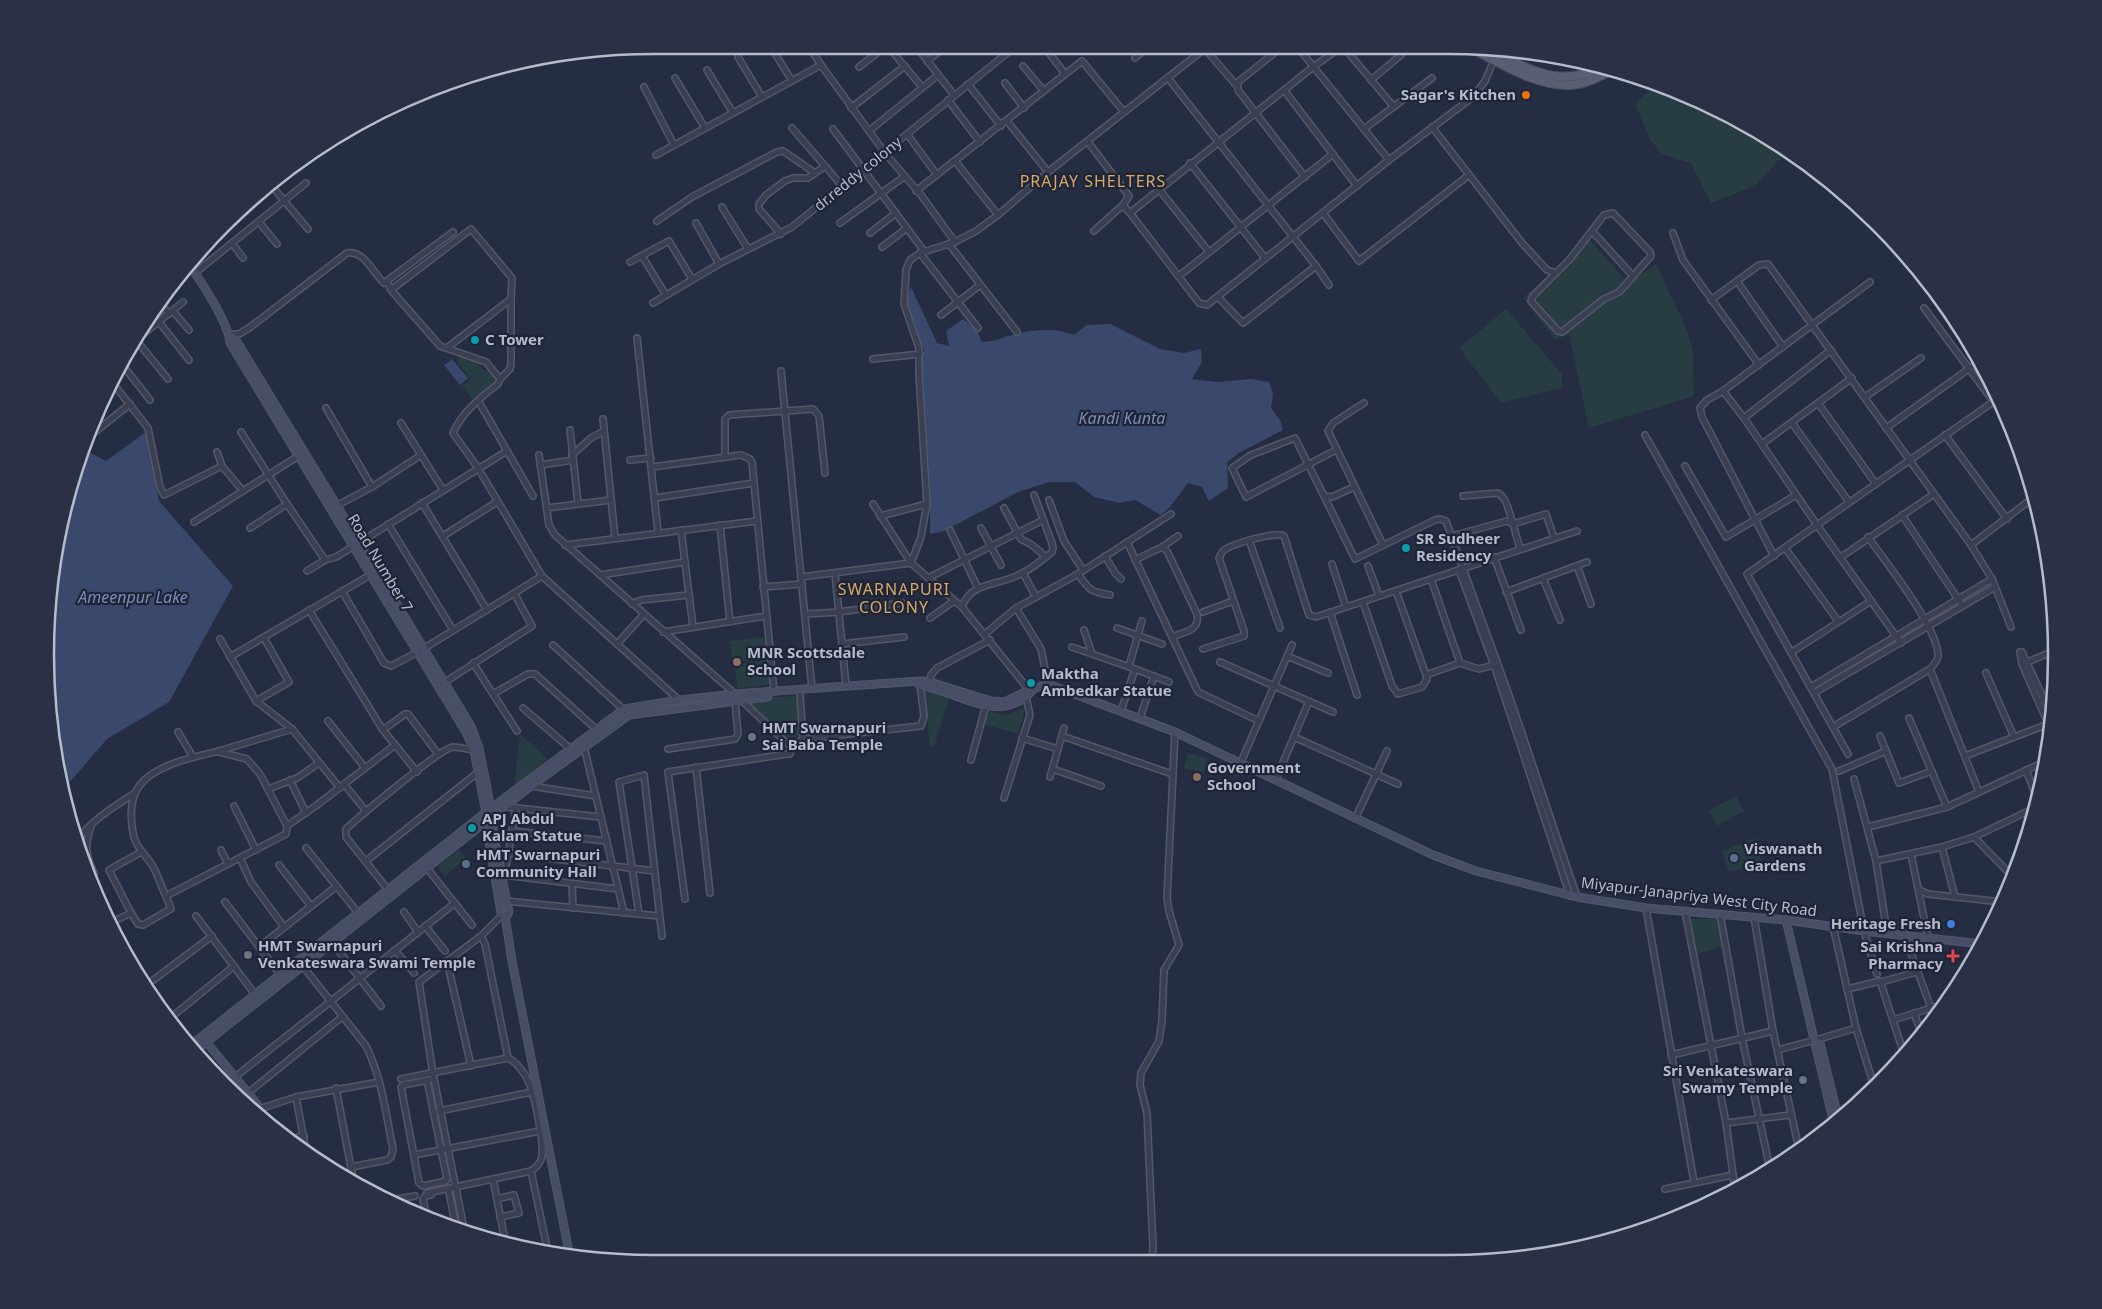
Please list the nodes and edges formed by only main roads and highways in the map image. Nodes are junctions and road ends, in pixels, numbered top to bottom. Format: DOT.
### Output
graph roads {
  1 [pos="1484,55"];
  2 [pos="1504,57"];
  3 [pos="1590,71"];
  4 [pos="1605,75"];
  1 -- 4 [label="main road"];
  2 -- 3 [label="main road"];
}
